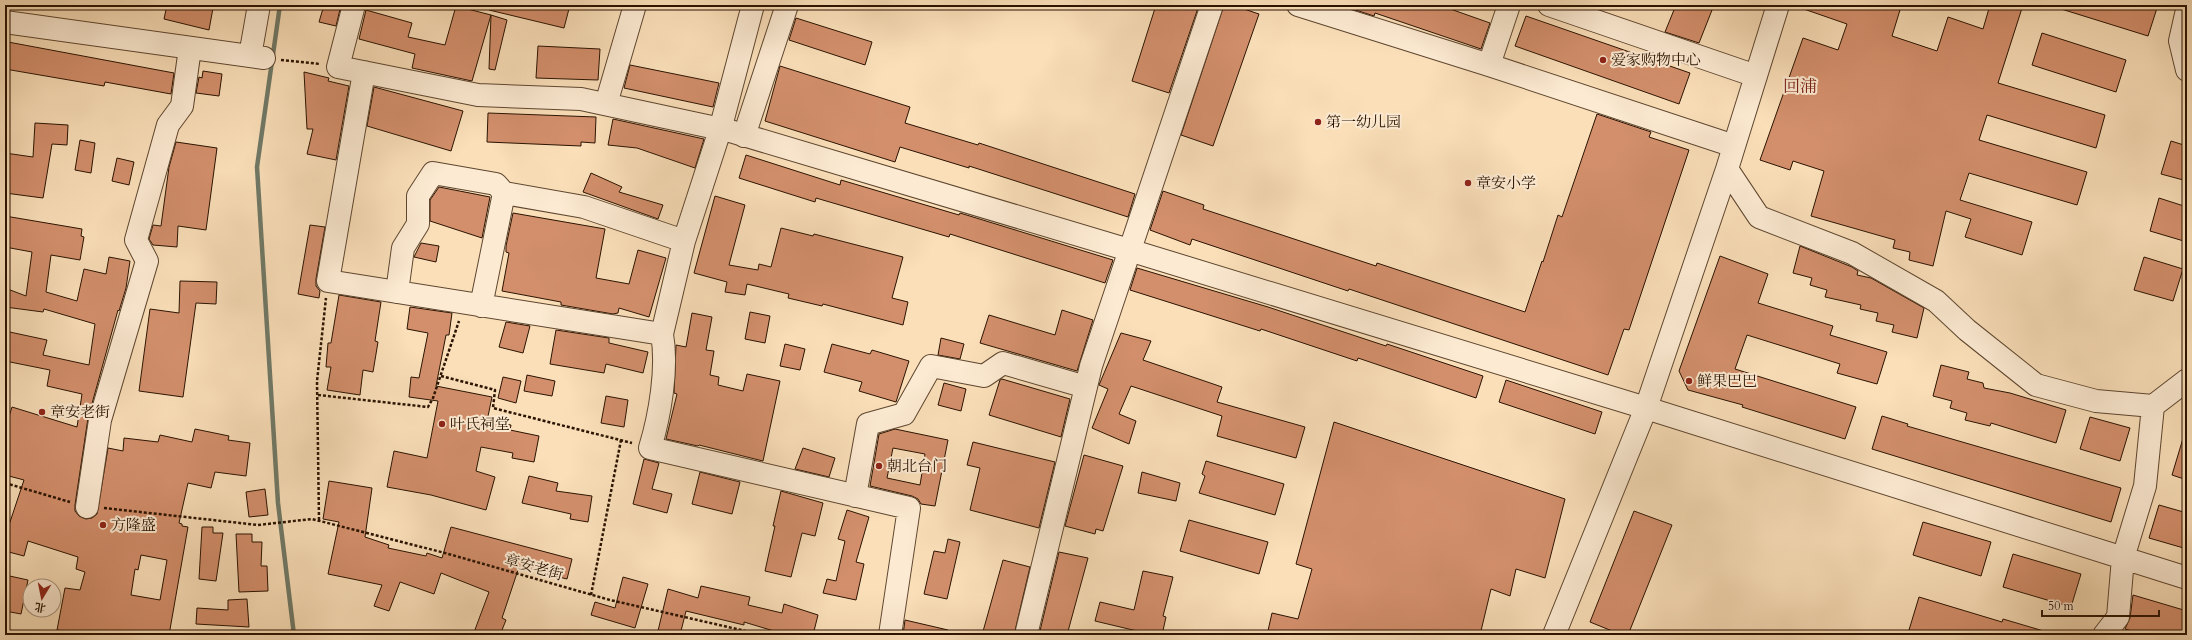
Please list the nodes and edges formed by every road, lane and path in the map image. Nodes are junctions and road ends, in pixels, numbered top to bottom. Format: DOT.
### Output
graph roads {
  1 [pos="259,5"];
  2 [pos="354,5"];
  3 [pos="635,5"];
  4 [pos="753,5"];
  5 [pos="787,5"];
  6 [pos="1212,5"];
  7 [pos="1298,5"];
  8 [pos="1509,5"];
  9 [pos="1549,5"];
  10 [pos="1778,5"];
  11 [pos="2187,10"];
  12 [pos="5,22"];
  13 [pos="190,48"];
  14 [pos="257,57"];
  15 [pos="326,65"];
  16 [pos="1489,65"];
  17 [pos="2187,70"];
  18 [pos="364,72"];
  19 [pos="1756,76"];
  20 [pos="606,104"];
  21 [pos="720,130"];
  22 [pos="744,136"];
  23 [pos="1734,146"];
  24 [pos="1727,169"];
  25 [pos="504,193"];
  26 [pos="684,241"];
  27 [pos="1129,250"];
  28 [pos="328,281"];
  29 [pos="397,292"];
  30 [pos="473,304"];
  31 [pos="662,334"];
  32 [pos="440,376"];
  33 [pos="2187,380"];
  34 [pos="1086,387"];
  35 [pos="318,395"];
  36 [pos="2153,406"];
  37 [pos="1646,408"];
  38 [pos="621,440"];
  39 [pos="650,448"];
  40 [pos="5,483"];
  41 [pos="856,496"];
  42 [pos="87,507"];
  43 [pos="319,520"];
  44 [pos="2123,558"];
  45 [pos="2187,578"];
  46 [pos="591,595"];
  47 [pos="763,635"];
  48 [pos="890,635"];
  49 [pos="1026,635"];
  50 [pos="1554,635"];
  51 [pos="2104,635"];
  1 -- 14 [label="street"];
  2 -- 18 [label="street"];
  3 -- 20 [label="street"];
  4 -- 21 [label="street"];
  5 -- 22 [label="street"];
  6 -- 27 [label="street"];
  7 -- 16 [label="street"];
  8 -- 16 [label="street"];
  9 -- 19 [label="street"];
  10 -- 19 [label="street"];
  11 -- 17 [label="street"];
  12 -- 13 [label="street"];
  13 -- 14 [label="street"];
  13 -- 42 [label="street"];
  14 -- 15 [label="path"];
  16 -- 23 [label="street"];
  18 -- 20 [label="street"];
  18 -- 28 [label="street"];
  19 -- 23 [label="street"];
  20 -- 21 [label="street"];
  21 -- 22 [label="street"];
  21 -- 26 [label="street"];
  22 -- 27 [label="street"];
  23 -- 24 [label="street"];
  24 -- 36 [label="street"];
  24 -- 37 [label="street"];
  25 -- 26 [label="street"];
  25 -- 29 [label="street"];
  25 -- 30 [label="street"];
  26 -- 31 [label="street"];
  27 -- 34 [label="street"];
  27 -- 37 [label="street"];
  28 -- 29 [label="street"];
  28 -- 35 [label="path"];
  29 -- 30 [label="street"];
  30 -- 31 [label="street"];
  30 -- 32 [label="path"];
  31 -- 39 [label="street"];
  32 -- 35 [label="path"];
  32 -- 38 [label="path"];
  33 -- 36 [label="street"];
  34 -- 41 [label="street"];
  34 -- 49 [label="street"];
  35 -- 43 [label="path"];
  36 -- 44 [label="street"];
  37 -- 44 [label="street"];
  37 -- 50 [label="street"];
  38 -- 39 [label="path"];
  38 -- 46 [label="path"];
  39 -- 41 [label="street"];
  40 -- 42 [label="path"];
  41 -- 48 [label="street"];
  42 -- 43 [label="path, 章安老街"];
  43 -- 46 [label="path, 章安老街"];
  44 -- 45 [label="street"];
  44 -- 51 [label="street"];
  46 -- 47 [label="path, 章安老街"];
}
